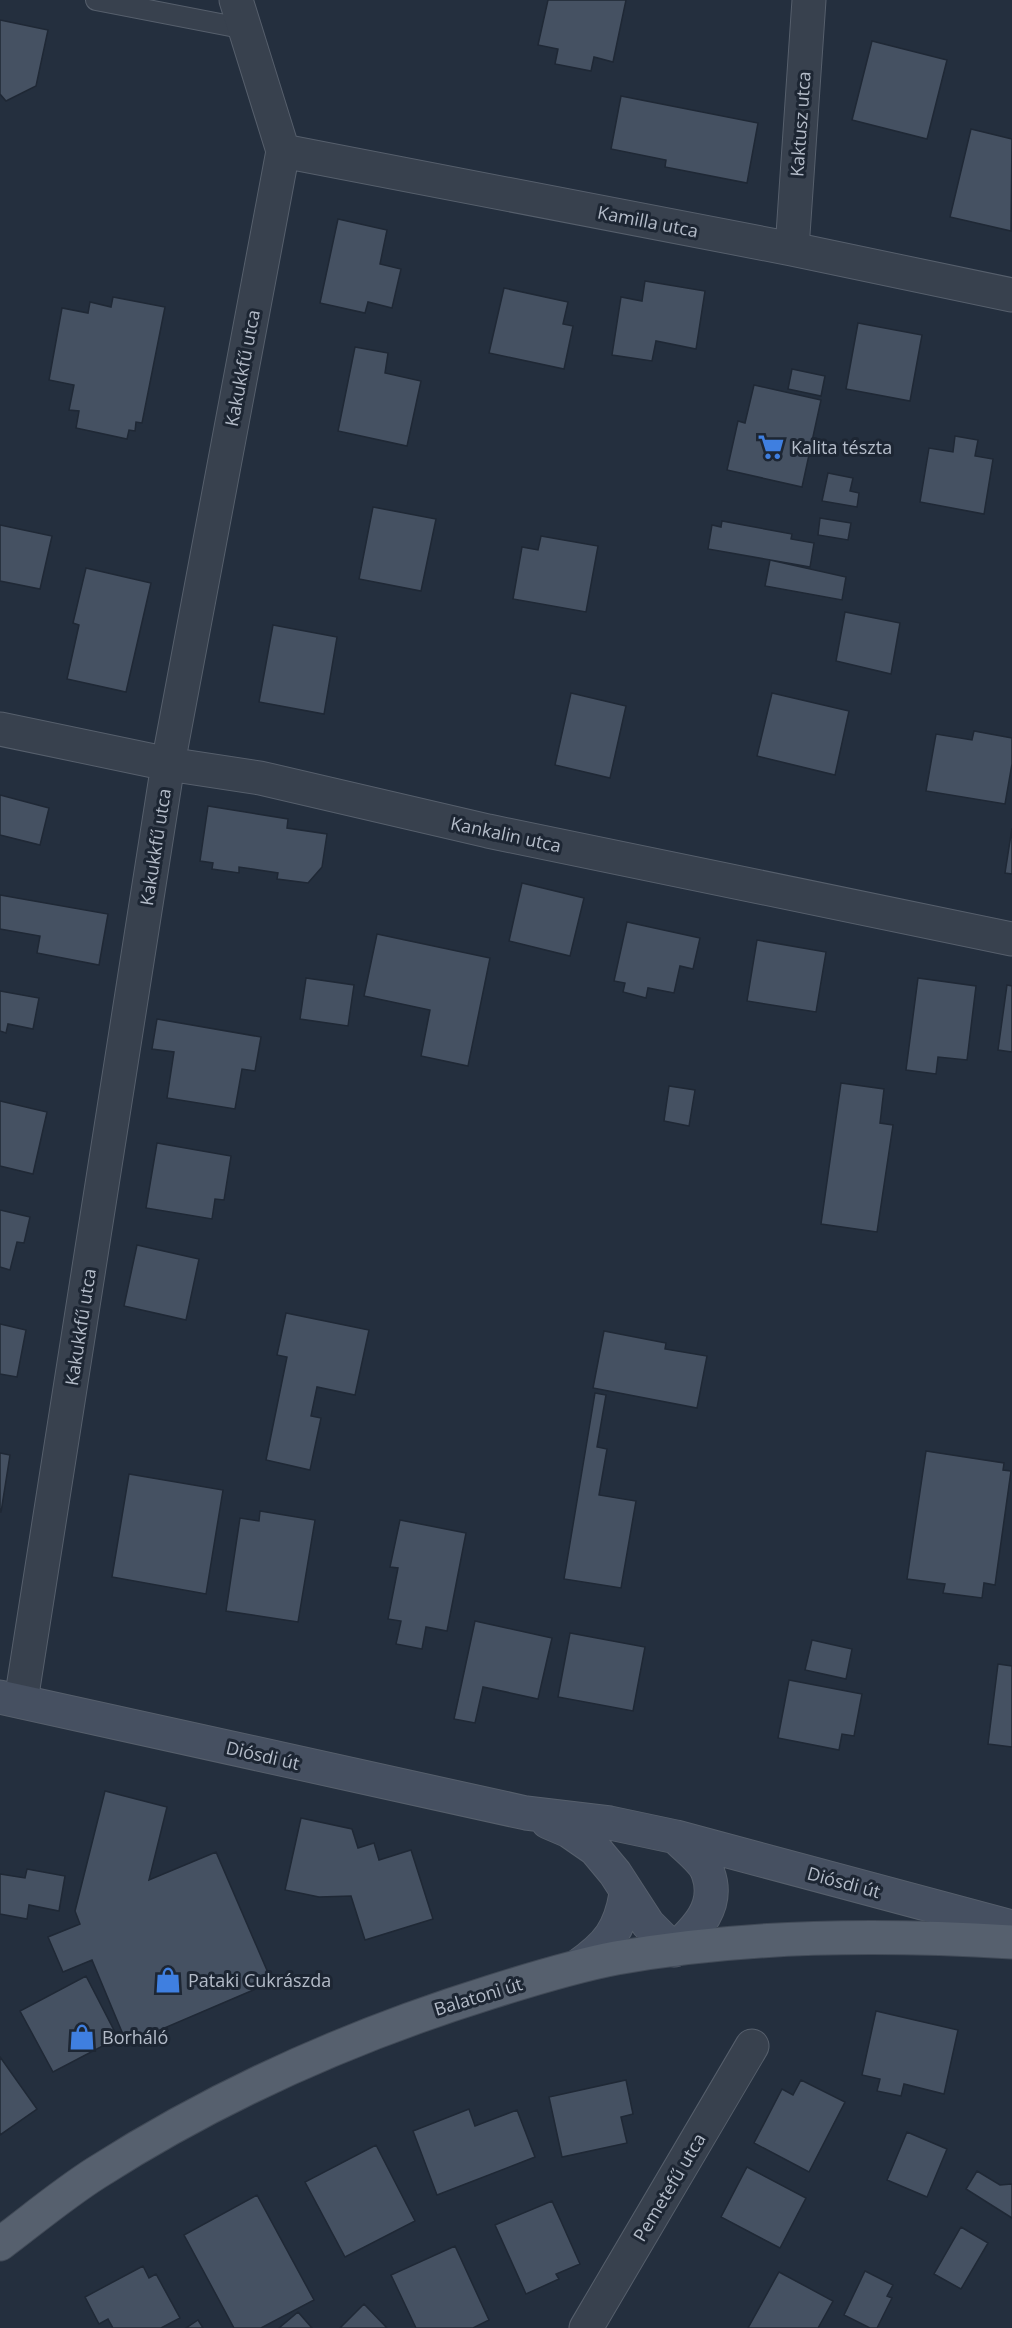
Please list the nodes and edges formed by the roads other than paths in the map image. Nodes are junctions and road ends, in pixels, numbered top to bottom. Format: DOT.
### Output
graph roads {
  1 [pos="96,0"];
  2 [pos="809,0"];
  3 [pos="241,14"];
  4 [pos="283,151"];
  5 [pos="792,249"];
  6 [pos="1012,295"];
  7 [pos="0,729"];
  8 [pos="168,764"];
  9 [pos="1012,939"];
  10 [pos="11,1699"];
  11 [pos="525,1813"];
  12 [pos="676,1837"];
  13 [pos="626,1894"];
  14 [pos="1012,1928"];
  15 [pos="1012,1942"];
  16 [pos="674,1950"];
  17 [pos="578,1966"];
  18 [pos="752,2046"];
  19 [pos="0,2244"];
  20 [pos="586,2328"];
  1 -- 3 [label="lane"];
  2 -- 5 [label="street, Kaktusz utca"];
  3 -- 4 [label="street, Kakukkfű utca"];
  4 -- 5 [label="street, Kamilla utca"];
  4 -- 8 [label="street, Kakukkfű utca"];
  5 -- 6 [label="street, Kamilla utca"];
  7 -- 8 [label="street, Kankalin utca"];
  8 -- 9 [label="street, Kankalin utca"];
  8 -- 10 [label="street, Kakukkfű utca"];
  10 -- 11 [label="main road, Diósdi út"];
  11 -- 12 [label="main road, Diósdi út"];
  11 -- 13 [label="main road, Diósdi út"];
  12 -- 14 [label="main road, Diósdi út"];
  12 -- 16 [label="main road"];
  13 -- 16 [label="main road, Diósdi út"];
  13 -- 17 [label="main road"];
  15 -- 16 [label="main road, Balatoni út"];
  16 -- 17 [label="main road, Balatoni út"];
  17 -- 19 [label="main road, Balatoni út"];
  18 -- 20 [label="street, Pemetefű utca"];
}
